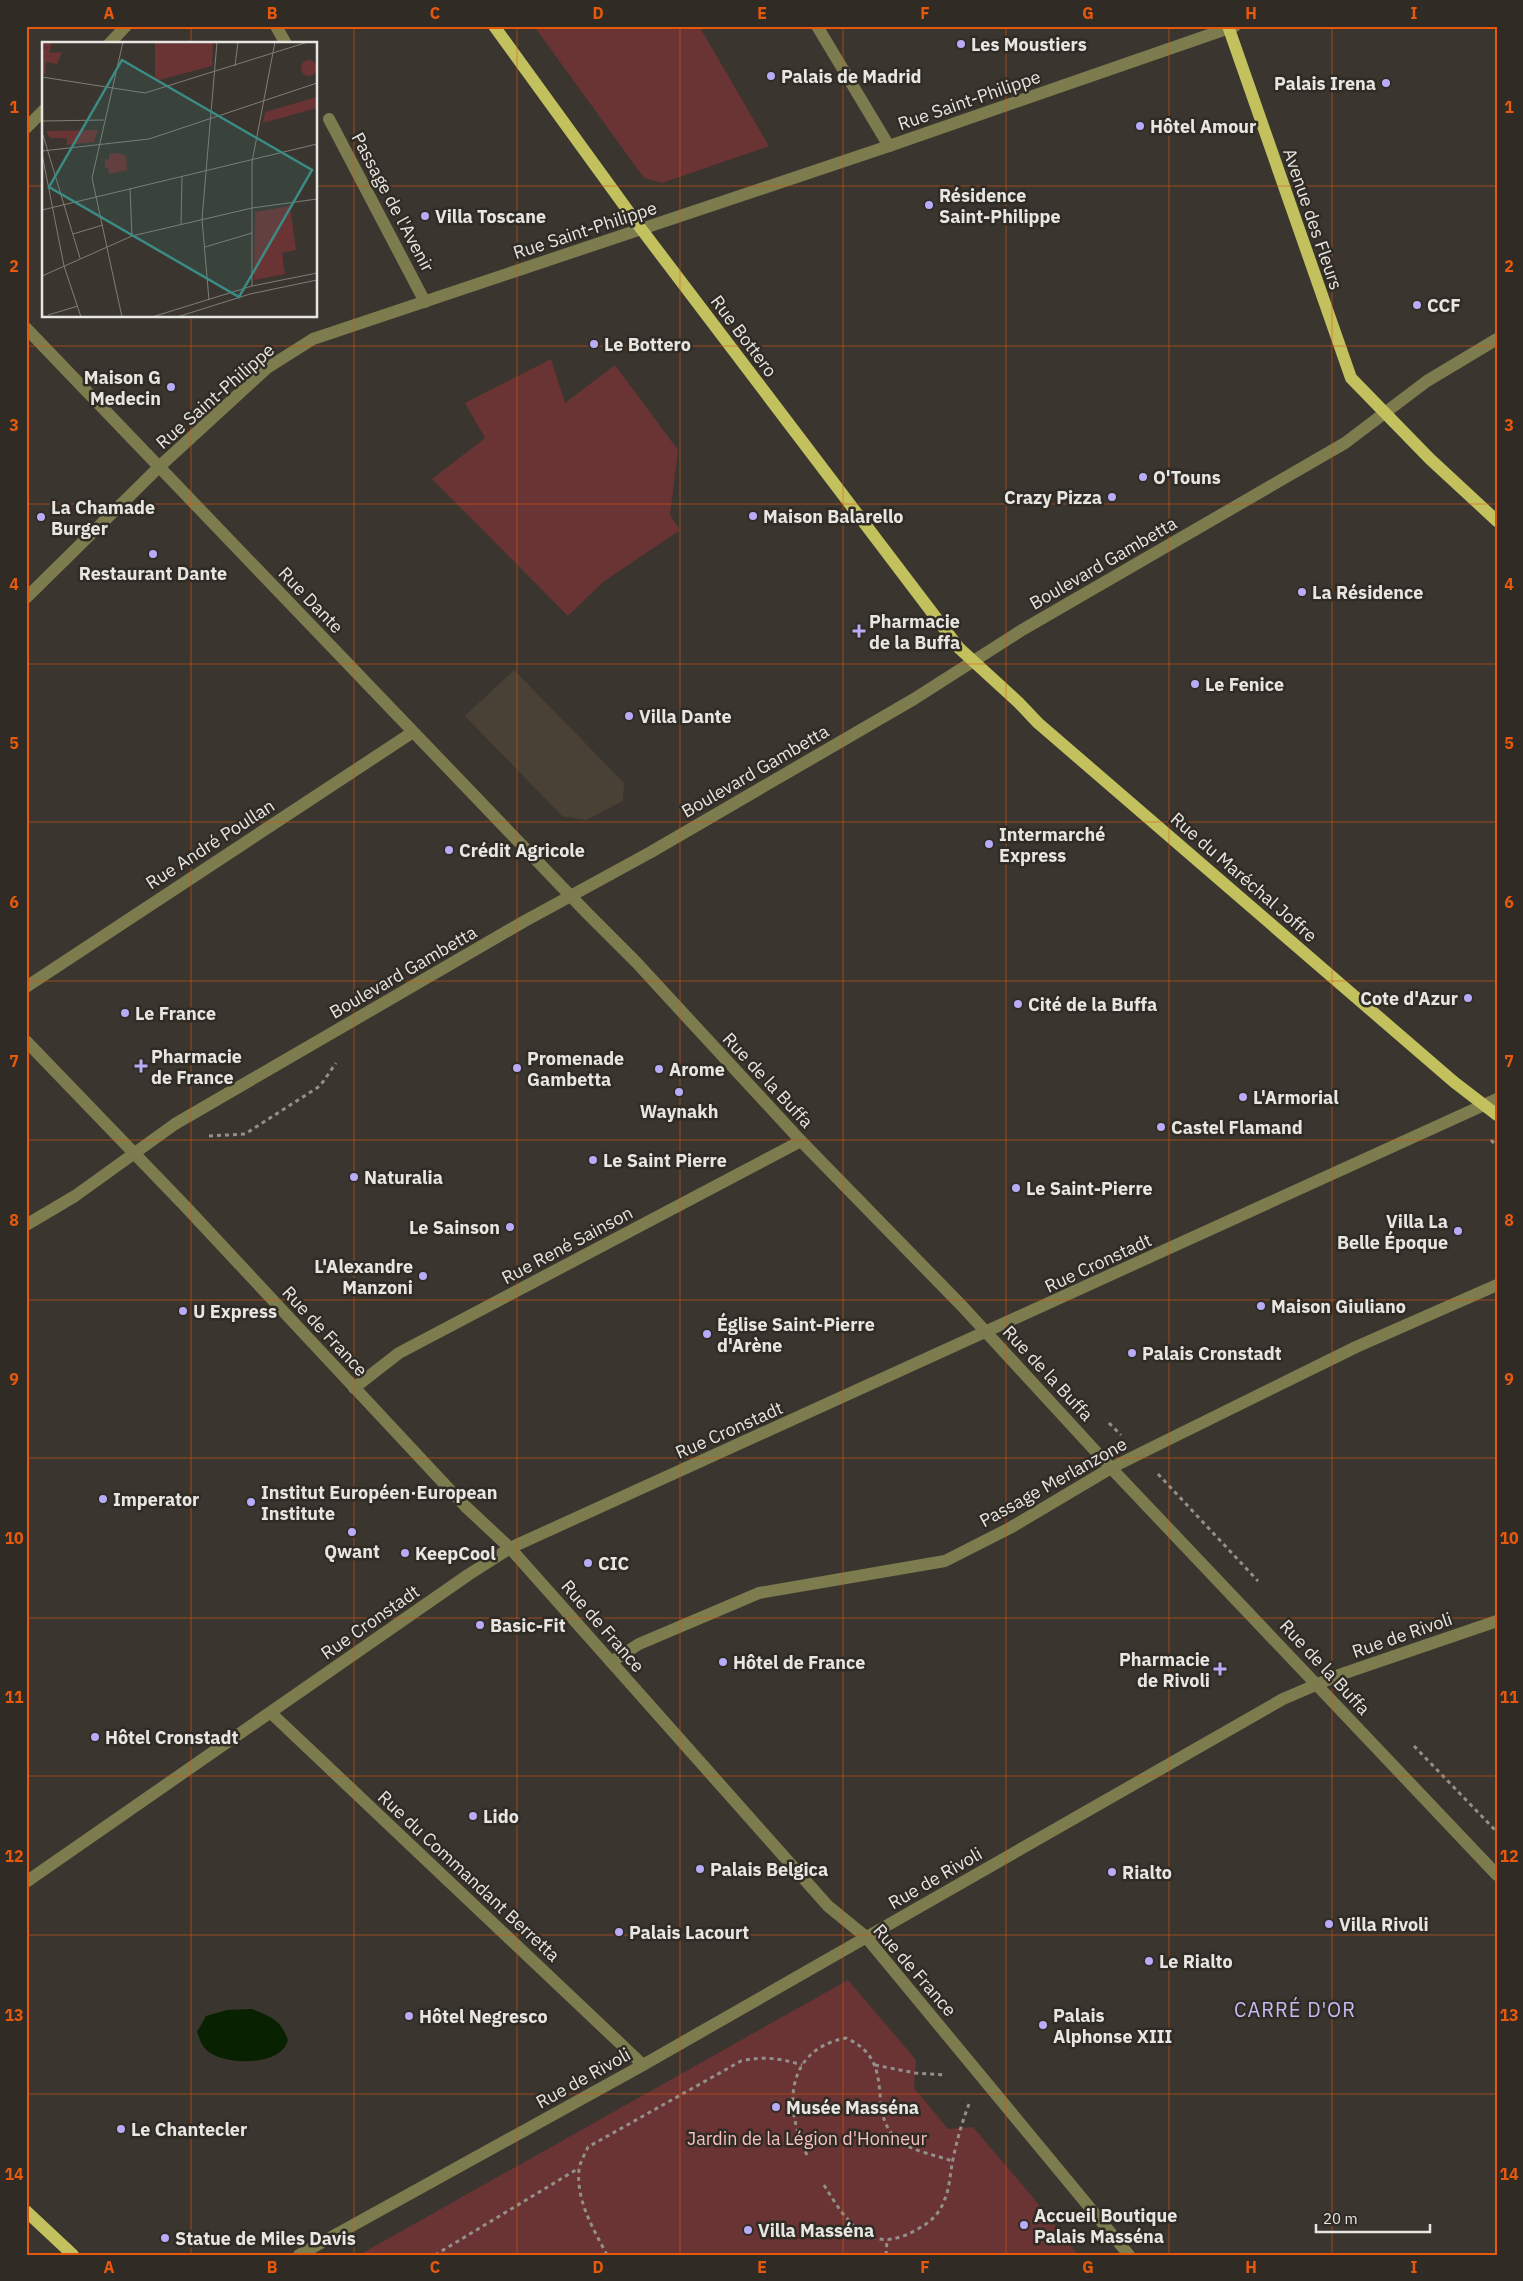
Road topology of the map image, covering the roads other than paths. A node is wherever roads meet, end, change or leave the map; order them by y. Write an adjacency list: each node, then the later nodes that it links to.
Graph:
1 (126, 26): 6 (street)
2 (276, 26): 7 (street)
3 (494, 26): 12 (main road, Rue Bottero)
4 (818, 26): 11 (street)
5 (1230, 27): 11 (street, Rue Saint-Philippe); 16 (main road, Avenue des Fleurs)
6 (110, 42)
7 (285, 42)
8 (42, 112): 10 (street)
9 (329, 119): 13 (street, Passage de l'Avenir)
10 (26, 128)
11 (889, 146): 12 (street, Rue Saint-Philippe)
12 (642, 230): 13 (street, Rue Saint-Philippe); 20 (main road, Rue Bottero)
13 (425, 302): 17 (street, Rue Saint-Philippe)
14 (26, 328): 17 (street, Rue Dante)
15 (1497, 339): 16 (street, Boulevard Gambetta)
16 (1385, 413): 18 (main road, Avenue des Fleurs); 20 (street, Boulevard Gambetta)
17 (160, 466): 19 (street, Rue Saint-Philippe); 21 (street, Rue Dante)
18 (1497, 521)
19 (26, 598)
20 (974, 660): 22 (street, Boulevard Gambetta); 26 (main road, Rue du Maréchal Joffre)
21 (413, 732): 22 (street, Rue Dante); 23 (street, Rue André Poullan)
22 (570, 896): 28 (street, Rue de la Buffa); 29 (street, Boulevard Gambetta)
23 (26, 986)
24 (26, 1041): 29 (street, Rue de France)
25 (1497, 1099): 26 (street, Rue Cronstadt)
26 (1484, 1105): 27 (main road, Rue du Maréchal Joffre); 32 (street, Rue Cronstadt)
27 (1497, 1115)
28 (801, 1141): 32 (street, Rue de la Buffa); 33 (street, Rue René Sainson)
29 (135, 1153): 30 (street, Boulevard Gambetta); 33 (street, Rue de France)
30 (26, 1225)
31 (1497, 1285): 34 (street, Passage Merlanzone)
32 (986, 1332): 34 (street, Rue de la Buffa); 35 (street, Rue Cronstadt)
33 (354, 1388): 35 (street, Rue de France)
34 (1111, 1468): 37 (street, Passage Merlanzone); 38 (street, Rue de la Buffa)
35 (510, 1548): 37 (street, Rue de France); 39 (street, Rue Cronstadt)
36 (1497, 1621): 38 (street, Rue de Rivoli)
37 (611, 1662): 42 (street, Rue de France)
38 (1317, 1684): 40 (street, Rue de la Buffa); 42 (street, Rue de Rivoli)
39 (271, 1713): 41 (street, Rue Cronstadt); 43 (street, Rue du Commandant Berretta)
40 (1497, 1876)
41 (26, 1882)
42 (866, 1937): 43 (street, Rue de Rivoli); 47 (street, Rue de France)
43 (643, 2065): 46 (street, Rue de Rivoli)
44 (26, 2211): 45 (main road)
45 (73, 2255)
46 (299, 2255)
47 (1129, 2255)

